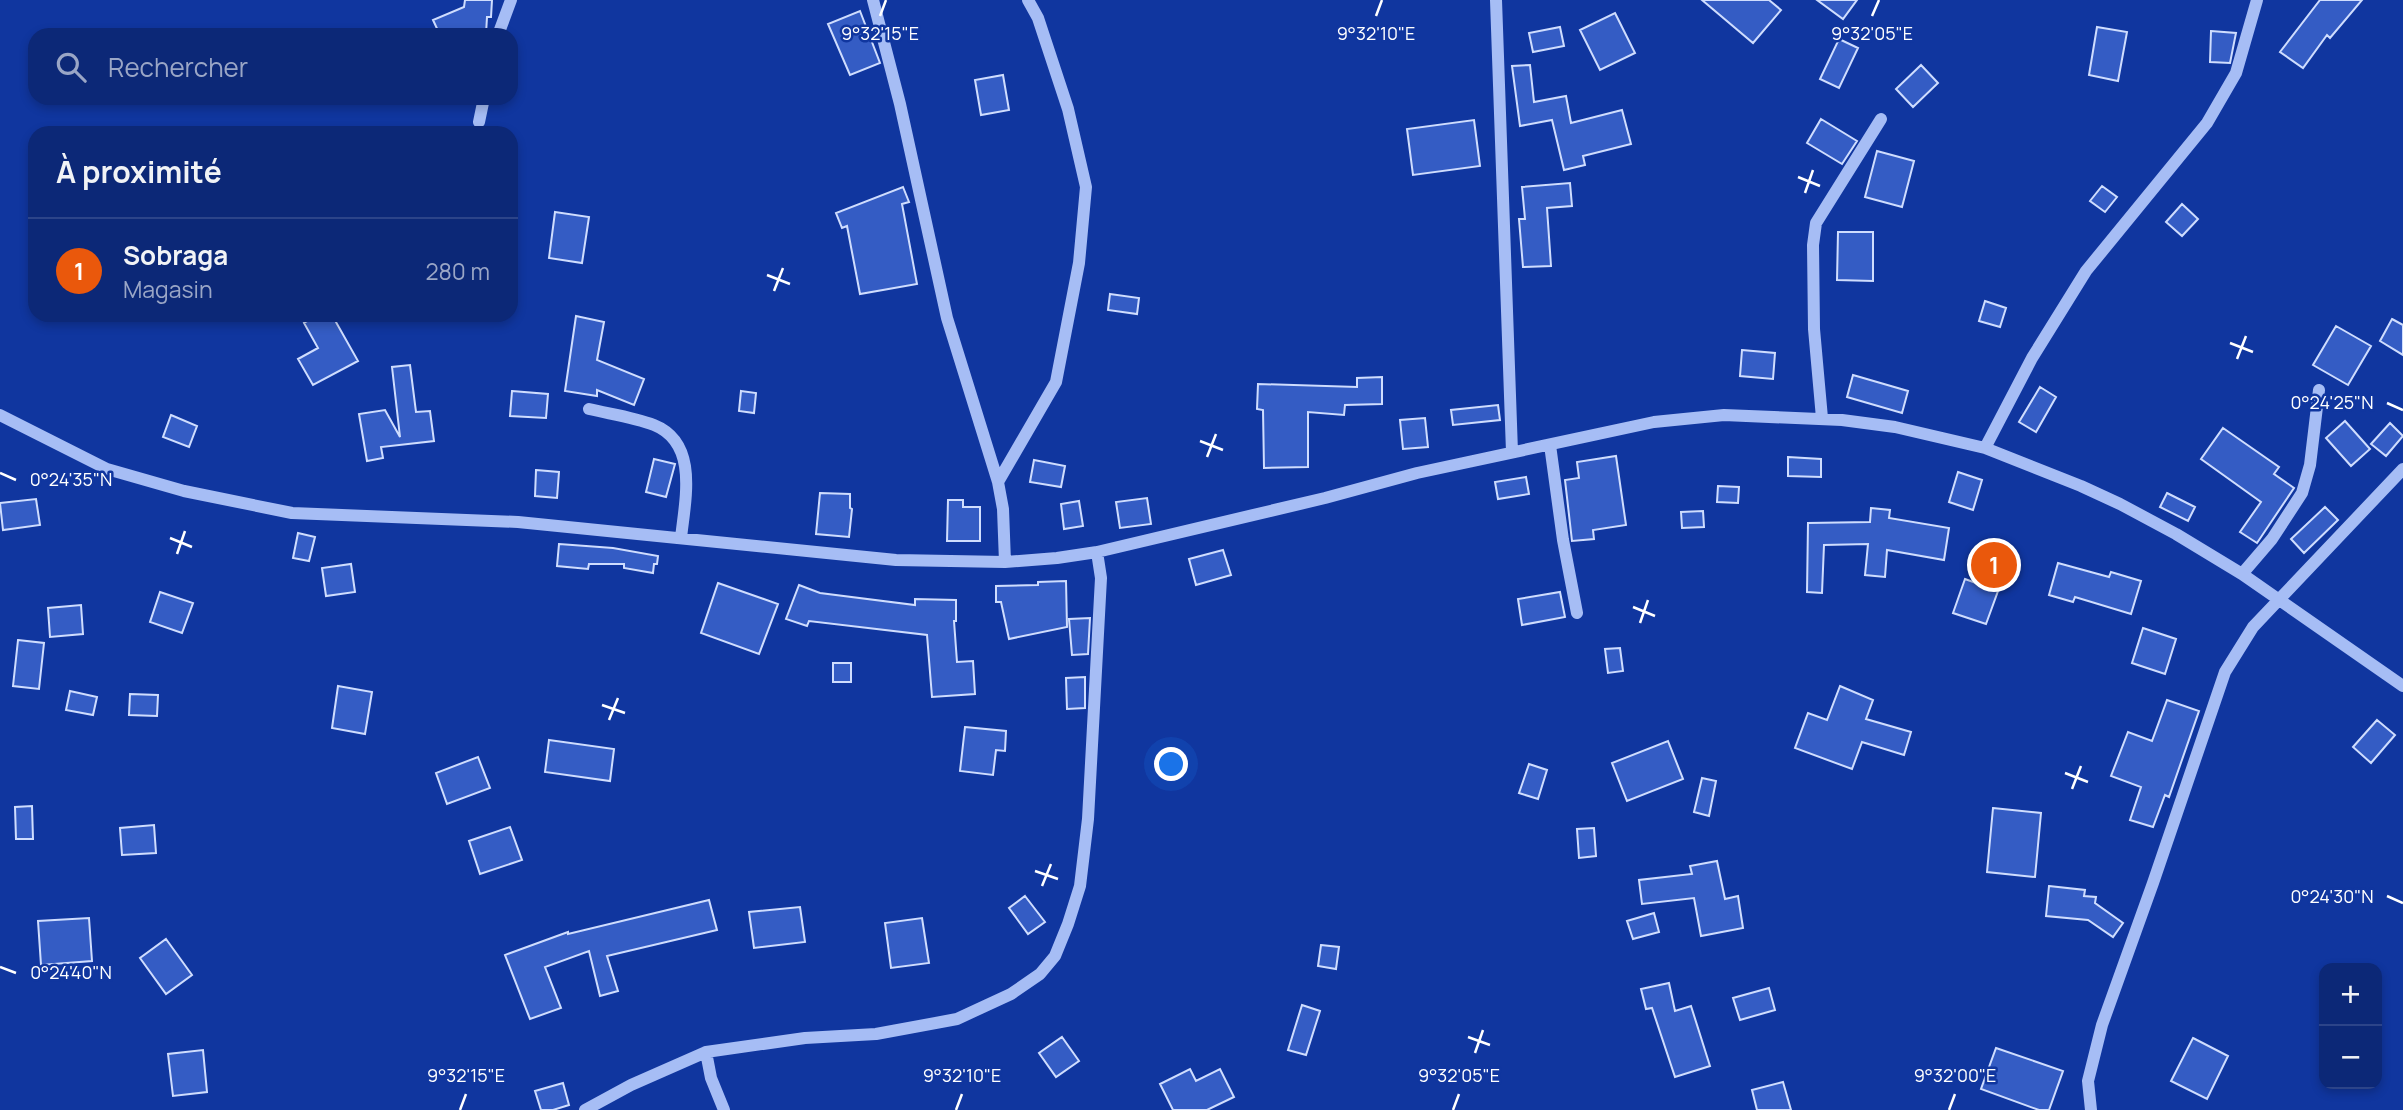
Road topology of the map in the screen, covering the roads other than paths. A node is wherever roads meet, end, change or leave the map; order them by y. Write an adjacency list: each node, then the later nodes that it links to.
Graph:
1 (510, 0): 6 (street)
2 (873, 0): 18 (street)
3 (1028, 0): 18 (street)
4 (1496, 0): 16 (street)
5 (2257, 0): 15 (street)
6 (500, 28)
7 (483, 105): 9 (street)
8 (1881, 119): 13 (street)
9 (479, 122)
10 (2319, 390): 22 (street)
11 (589, 409): 19 (street)
12 (0, 415): 19 (street)
13 (1822, 418): 14 (street); 15 (street)
14 (1550, 445): 16 (street); 24 (street)
15 (1985, 448): 22 (street)
16 (1512, 452): 20 (street)
17 (2403, 469): 23 (street)
18 (999, 482): 21 (street)
19 (681, 538): 21 (street)
20 (1097, 552): 21 (street); 26 (street)
21 (1005, 562)
22 (2242, 574): 23 (street)
23 (2280, 599): 25 (street); 29 (street)
24 (1577, 613)
25 (2403, 686)
26 (706, 1052): 27 (street); 28 (street)
27 (585, 1110)
28 (724, 1110)
29 (2091, 1110)

